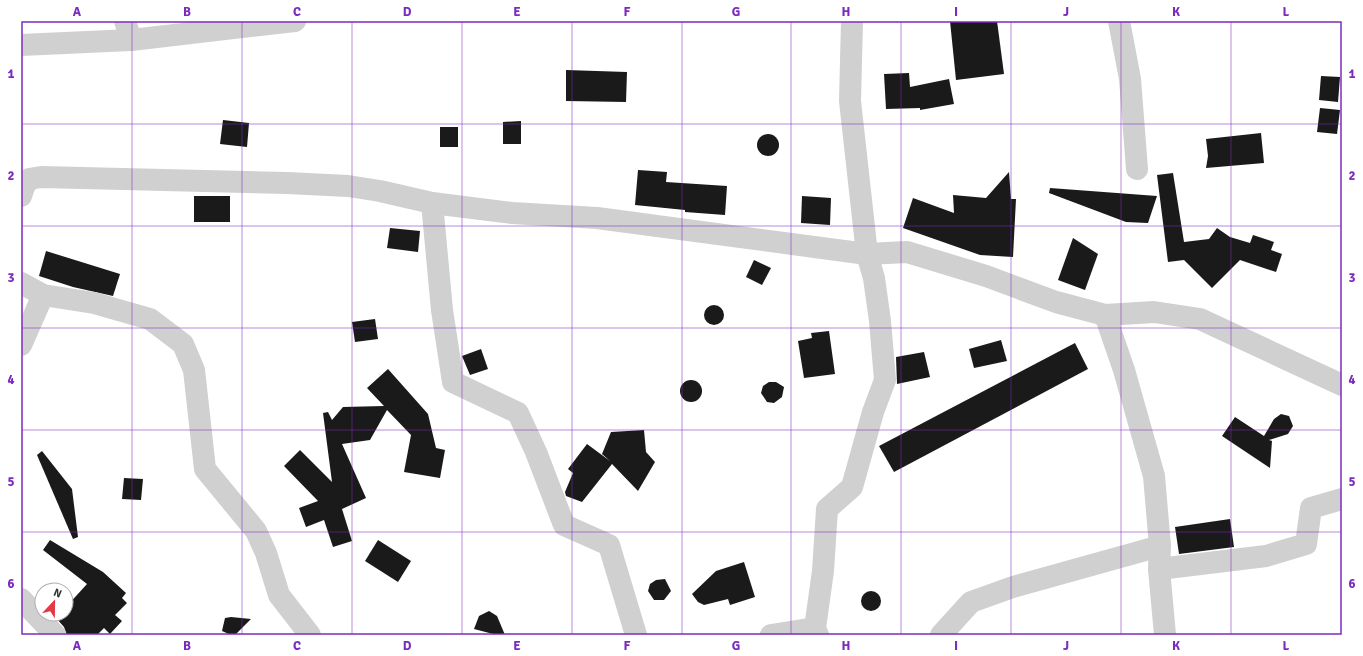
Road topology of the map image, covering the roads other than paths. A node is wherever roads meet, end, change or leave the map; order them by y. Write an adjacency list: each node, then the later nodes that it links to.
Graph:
1 (295, 21): 4 (street)
2 (852, 21): 9 (street)
3 (1119, 21): 6 (street)
4 (128, 30): 5 (street)
5 (21, 45)
6 (1137, 169)
7 (21, 196): 8 (street)
8 (432, 203): 9 (street); 22 (street)
9 (867, 254): 12 (street); 19 (street)
10 (21, 283): 11 (street)
11 (43, 295): 13 (street); 21 (street)
12 (1105, 314): 14 (street); 16 (street)
13 (21, 345)
14 (1342, 385)
15 (1342, 499): 17 (street)
16 (1160, 546): 17 (street); 24 (street)
17 (1159, 568): 25 (street)
18 (21, 599): 20 (street)
19 (816, 632): 23 (street)
20 (55, 635)
21 (310, 635)
22 (636, 635)
23 (771, 635)
24 (941, 635)
25 (1165, 635)

